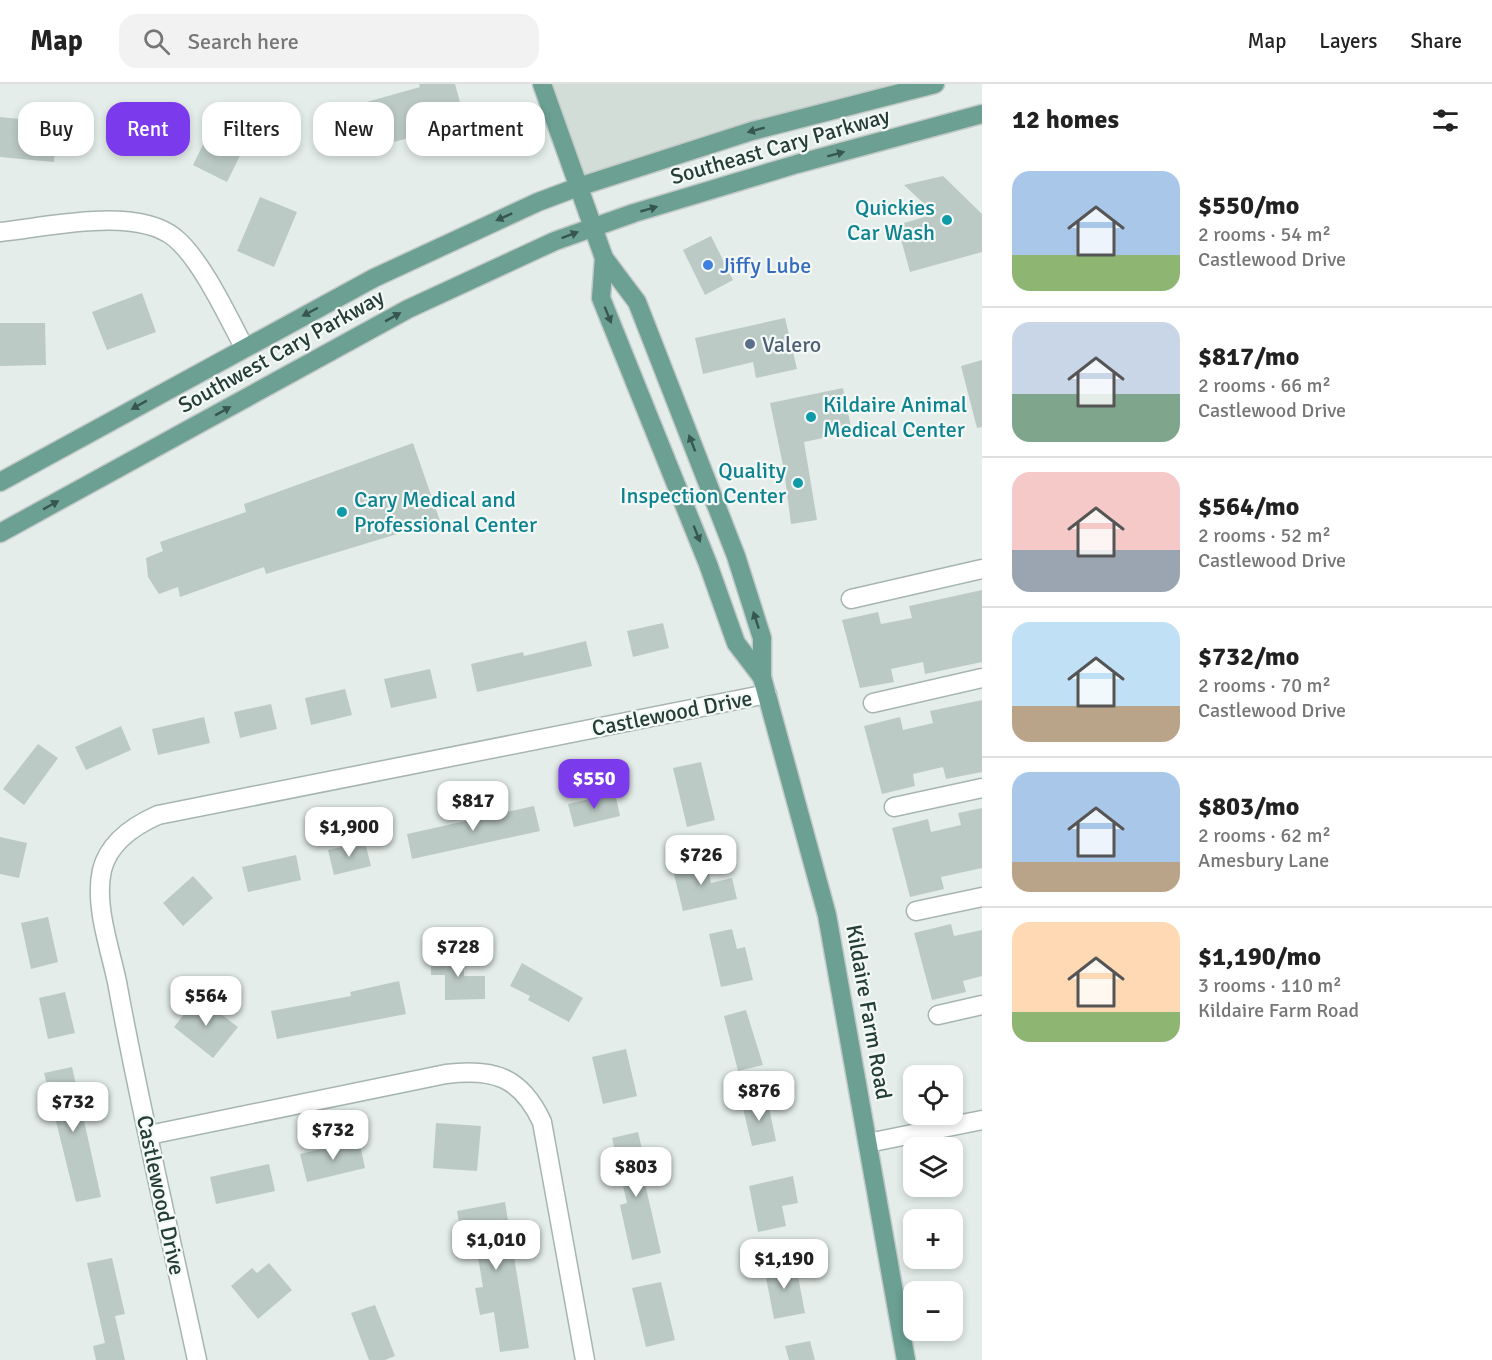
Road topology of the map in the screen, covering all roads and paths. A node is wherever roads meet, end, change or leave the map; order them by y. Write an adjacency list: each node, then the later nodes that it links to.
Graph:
1 (542, 84): 4 (main road, Kildaire Farm Road)
2 (935, 84): 4 (main road, Southeast Cary Parkway, one-way to 4)
3 (982, 114): 5 (main road, Southeast Cary Parkway, one-way to 3)
4 (578, 187): 5 (main road, Kildaire Farm Road); 8 (main road, Southwest Cary Parkway, one-way to 8)
5 (593, 227): 7 (main road, Kildaire Farm Road); 10 (main road, Southwest Cary Parkway, one-way to 5)
6 (0, 232): 8 (street)
7 (604, 258): 14 (main road, Kildaire Farm Road, one-way to 7); 14 (main road, Kildaire Farm Road, one-way to 14)
8 (244, 347): 9 (main road, Southwest Cary Parkway, one-way to 9)
9 (0, 482)
10 (0, 533)
11 (982, 569): 12 (street)
12 (851, 598)
13 (982, 678): 15 (street)
14 (764, 686): 23 (street, Castlewood Drive); 24 (main road, Kildaire Farm Road)
15 (873, 703)
16 (982, 788): 17 (street)
17 (894, 807)
18 (982, 897): 19 (street)
19 (916, 911)
20 (982, 1005): 21 (street)
21 (938, 1015)
22 (982, 1120): 24 (street)
23 (149, 1135): 25 (street, Castlewood Drive); 26 (street)
24 (868, 1143): 27 (main road, Kildaire Farm Road)
25 (197, 1360)
26 (585, 1360)
27 (906, 1360)

